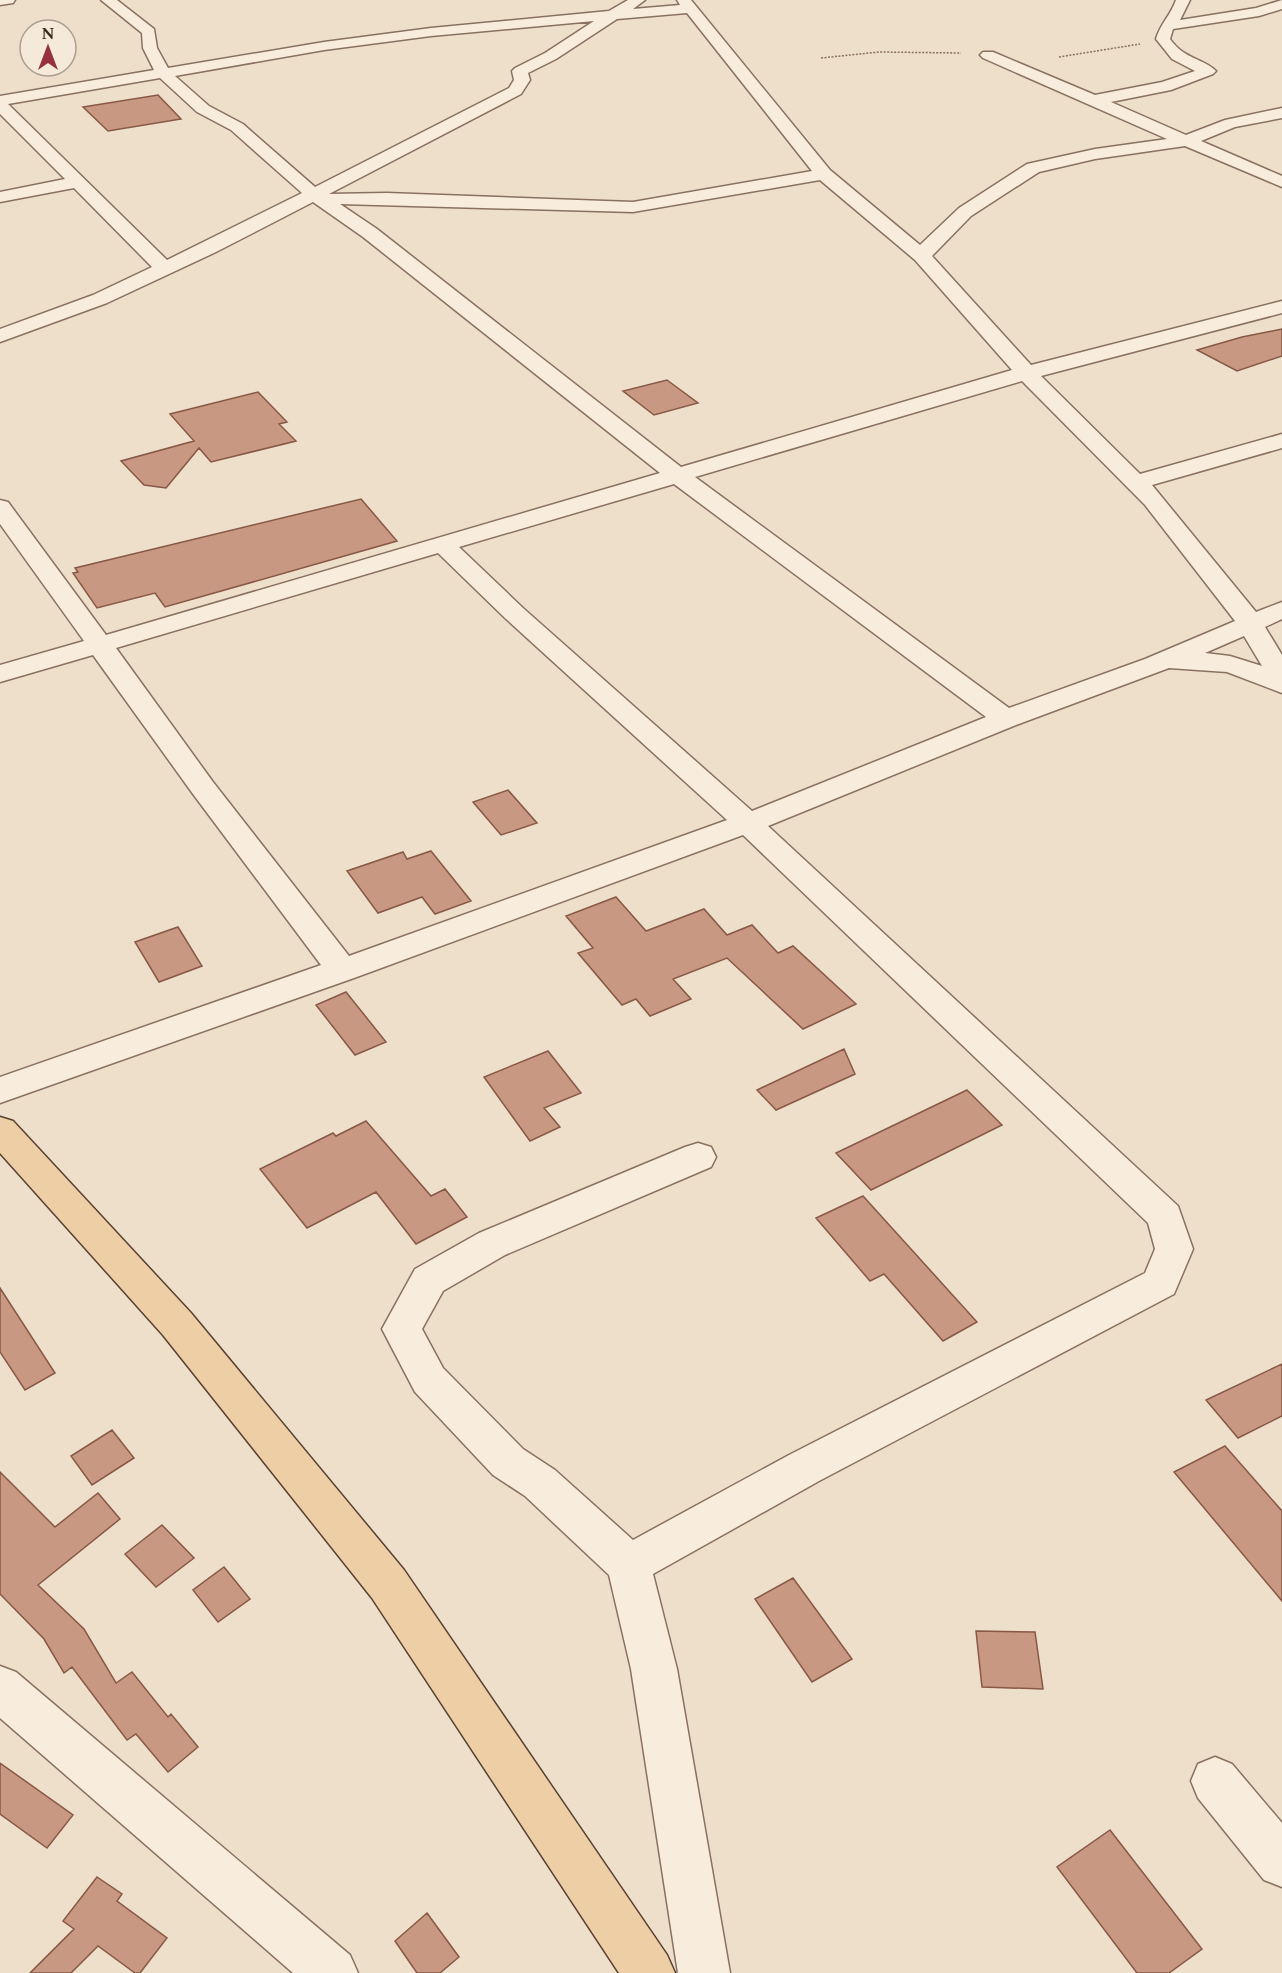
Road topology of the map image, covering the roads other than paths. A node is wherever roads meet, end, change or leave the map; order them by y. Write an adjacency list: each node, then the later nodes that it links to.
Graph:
1 (8, 0): 5 (street)
2 (108, 0): 13 (street)
3 (638, 0): 9 (street)
4 (1183, 0): 11 (street)
5 (0, 1)
6 (687, 4): 9 (street); 18 (street)
7 (1282, 4): 8 (street)
8 (1259, 12): 10 (street); 11 (street)
9 (611, 15): 13 (street); 21 (street)
10 (1282, 19)
11 (1167, 26): 14 (street)
12 (988, 55): 14 (street)
13 (164, 74): 15 (street); 21 (street)
14 (1091, 101): 17 (street)
15 (0, 103): 19 (street)
16 (1282, 113): 17 (street)
17 (1185, 141): 20 (street); 23 (street)
18 (824, 174): 21 (street); 23 (street)
19 (78, 182): 22 (street); 24 (street)
20 (1282, 182)
21 (316, 196): 24 (street); 29 (street)
22 (0, 197)
23 (922, 256): 27 (street)
24 (164, 267): 26 (street)
25 (1282, 307): 27 (street)
26 (0, 336)
27 (1026, 373): 29 (street); 30 (street)
28 (1282, 441): 30 (street)
29 (677, 475): 32 (street); 40 (street)
30 (1135, 483): 34 (street)
31 (0, 507): 35 (street)
32 (443, 545): 35 (street); 41 (street)
33 (1282, 610): 34 (street)
34 (1250, 623): 36 (street); 38 (street)
35 (100, 646): 37 (street); 42 (street)
36 (1154, 665): 39 (street); 40 (street)
37 (0, 674)
38 (1282, 677)
39 (1282, 685)
40 (1006, 719): 41 (street)
41 (748, 823): 42 (street); 46 (street)
42 (342, 970): 43 (street)
43 (0, 1090)
44 (0, 1130): 51 (main road)
45 (698, 1157): 46 (street)
46 (630, 1565): 52 (street)
47 (0, 1688): 50 (street)
48 (1215, 1781): 49 (street)
49 (1282, 1862)
50 (332, 1973)
51 (649, 1973)
52 (704, 1973)

